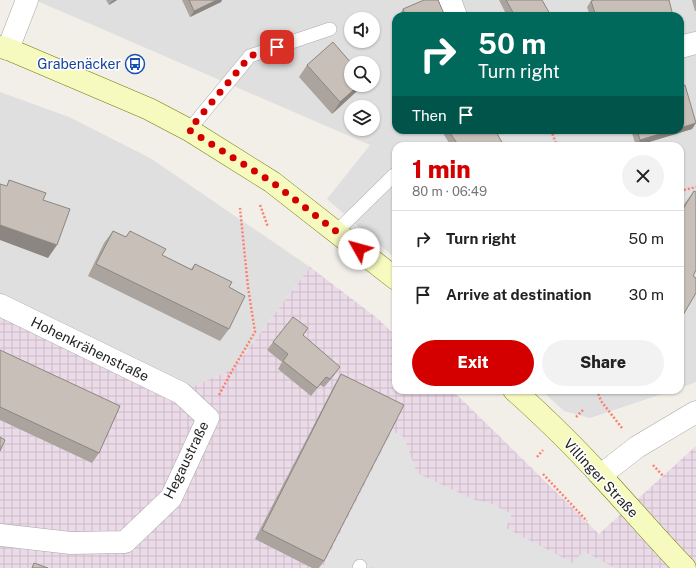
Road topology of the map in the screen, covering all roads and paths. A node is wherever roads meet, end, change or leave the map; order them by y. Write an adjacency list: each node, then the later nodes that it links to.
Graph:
1 (27, 0): 7 (street)
2 (450, 0): 3 (street)
3 (454, 12)
4 (330, 29): 8 (lane)
5 (696, 42): 6 (street)
6 (684, 45)
7 (4, 48): 8 (main road)
8 (189, 130): 13 (main road)
9 (392, 177): 13 (lane)
10 (696, 187): 11 (path)
11 (684, 190)
12 (240, 208): 20 (path)
13 (336, 232): 14 (main road)
14 (392, 276)
15 (0, 305): 16 (street, Hohenkrähenstraße)
16 (181, 392): 20 (street, Hegaustraße)
17 (521, 394): 23 (main road, Villinger Straße)
18 (598, 394): 21 (path)
19 (696, 412): 21 (street)
20 (208, 418): 25 (street, Hegaustraße)
21 (637, 447): 23 (street)
22 (543, 474): 24 (path)
23 (600, 475): 26 (main road, Villinger Straße)
24 (587, 521)
25 (0, 535)
26 (685, 568)

